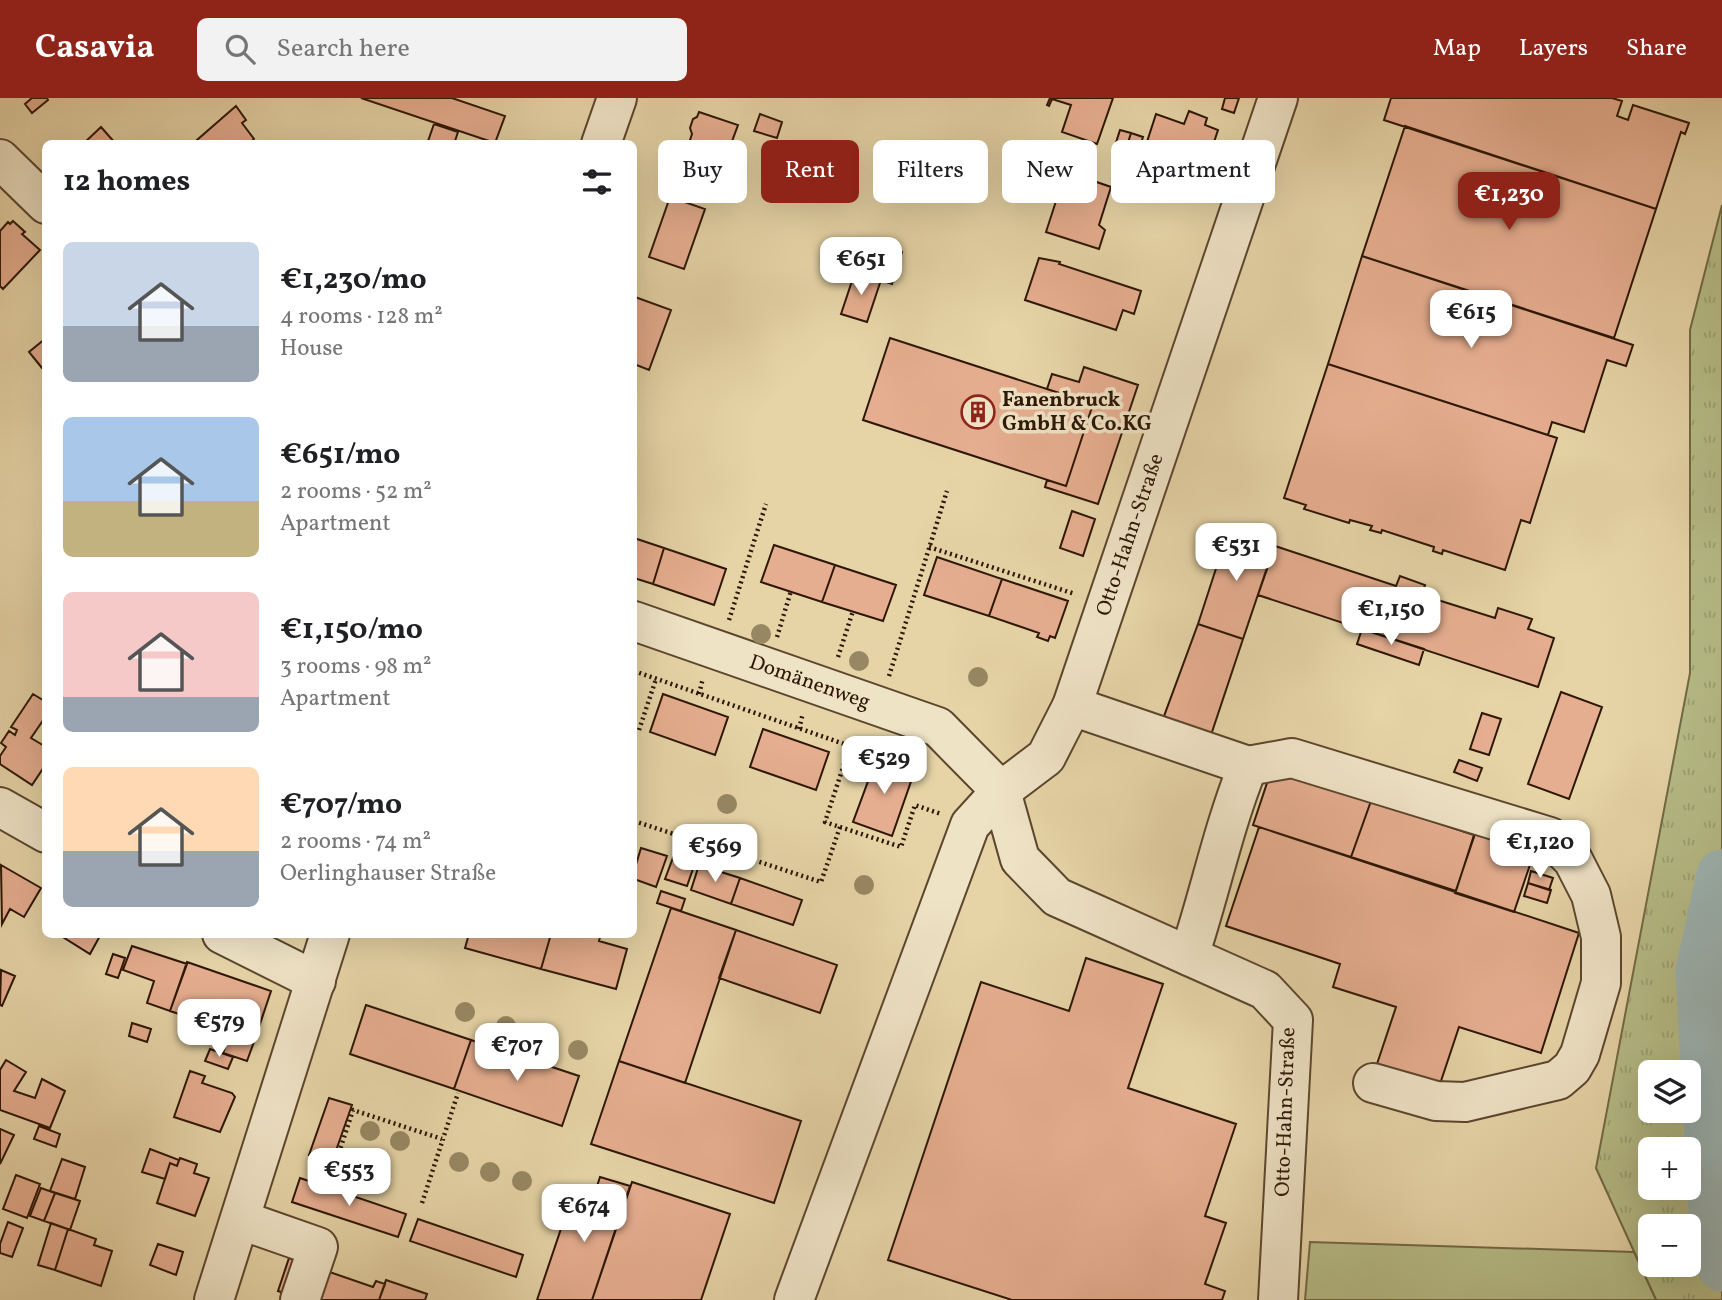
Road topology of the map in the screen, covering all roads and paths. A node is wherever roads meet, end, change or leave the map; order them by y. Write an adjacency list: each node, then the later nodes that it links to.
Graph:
1 (617, 98): 3 (street)
2 (1278, 98): 10 (street, Otto-Hahn-Straße)
3 (602, 140)
4 (0, 159): 5 (street)
5 (42, 200)
6 (947, 491): 8 (path)
7 (766, 504): 13 (path)
8 (929, 547): 10 (path); 19 (path)
9 (790, 591): 14 (path)
10 (1106, 605): 18 (street, Otto-Hahn-Straße)
11 (853, 611): 17 (path)
12 (637, 622): 13 (street, Domänenweg)
13 (720, 651): 14 (street, Domänenweg)
14 (767, 667): 17 (street, Domänenweg)
15 (637, 672): 16 (path)
16 (656, 679): 20 (path); 26 (path)
17 (828, 689): 19 (street, Domänenweg)
18 (1072, 706): 21 (street); 22 (street, Otto-Hahn-Straße)
19 (879, 707): 22 (street, Domänenweg)
20 (639, 730)
21 (1248, 766): 30 (street); 32 (street)
22 (1001, 792): 30 (street, Otto-Hahn-Straße); 40 (street, Otto-Hahn-Straße)
23 (0, 807): 27 (street)
24 (951, 817): 26 (path)
25 (637, 822): 26 (path)
26 (840, 827)
27 (42, 831)
28 (230, 938): 31 (street)
29 (329, 938): 31 (street)
30 (1189, 957): 41 (street, Otto-Hahn-Straße)
31 (316, 981): 37 (street)
32 (1373, 1083)
33 (458, 1093): 34 (path)
34 (442, 1139): 35 (path); 36 (path)
35 (332, 1174)
36 (422, 1203)
37 (241, 1220): 38 (street); 39 (street)
38 (215, 1300)
39 (300, 1300)
40 (794, 1300)
41 (1278, 1300)

